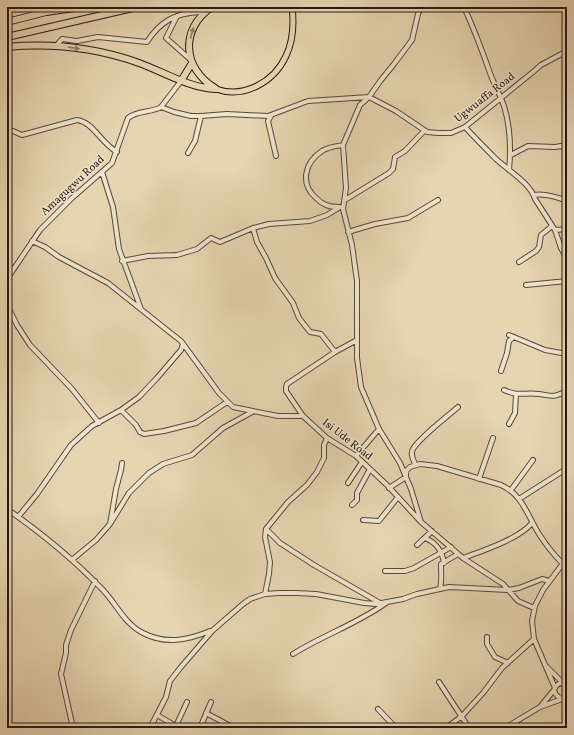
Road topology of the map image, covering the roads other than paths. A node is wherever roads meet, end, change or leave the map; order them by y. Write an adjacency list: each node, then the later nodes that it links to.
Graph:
1 (58, 7): 8 (highway)
2 (81, 7): 8 (highway)
3 (137, 7): 12 (highway)
4 (212, 7): 16 (highway, one-way to 4)
5 (292, 7): 18 (main road)
6 (421, 7): 19 (street)
7 (464, 7): 20 (street)
8 (46, 12): 11 (highway)
9 (200, 12): 10 (street)
10 (177, 16): 14 (street); 16 (street)
11 (7, 22)
12 (7, 37)
13 (7, 46): 14 (highway)
14 (56, 46): 17 (highway, one-way to 17)
15 (567, 51): 20 (street, Ugwuaffa Road)
16 (192, 61): 17 (highway); 18 (highway)
17 (181, 80): 18 (highway); 21 (street)
18 (216, 89)
19 (369, 97): 23 (street); 26 (street, Ugwuaffa Road); 27 (street)
20 (500, 98): 24 (street, Ugwuaffa Road); 33 (street)
21 (161, 107): 22 (street); 29 (street, Amagugwu Road)
22 (201, 116): 23 (street); 31 (street)
23 (271, 116): 32 (street)
24 (465, 127): 26 (street, Ugwuaffa Road); 34 (street)
25 (7, 131): 29 (street)
26 (424, 131): 37 (street)
27 (343, 145): 37 (street); 40 (street)
28 (565, 146): 30 (street); 33 (street)
29 (117, 152): 35 (street, Amagugwu Road)
30 (567, 152)
31 (188, 153)
32 (276, 156)
33 (511, 156): 34 (street)
34 (508, 170): 36 (street)
35 (102, 172): 45 (street, Amagugwu Road); 47 (street)
36 (534, 195): 39 (street); 42 (street)
37 (345, 200): 40 (street)
38 (438, 200): 44 (street)
39 (567, 201)
40 (342, 206): 41 (street); 44 (street)
41 (253, 228): 47 (street); 60 (street)
42 (553, 228): 43 (street); 46 (street); 48 (street)
43 (567, 229)
44 (348, 232): 58 (street)
45 (32, 241): 50 (street, Amagugwu Road); 55 (street)
46 (567, 259)
47 (122, 261): 55 (street)
48 (519, 262)
49 (7, 264): 50 (street)
50 (13, 270): 51 (street, Amagugwu Road)
51 (7, 279)
52 (567, 281): 53 (street)
53 (526, 285)
54 (7, 305): 71 (street)
55 (141, 310): 59 (street)
56 (509, 336): 57 (street)
57 (514, 337): 61 (street); 62 (street)
58 (357, 340): 60 (street); 73 (street)
59 (183, 344): 66 (street); 68 (street)
60 (335, 352): 70 (street, Isi Ude Road)
61 (567, 354)
62 (501, 371)
63 (504, 390): 65 (street)
64 (567, 391): 65 (street)
65 (516, 394): 72 (street)
66 (227, 402): 68 (street); 69 (street)
67 (458, 407): 81 (street)
68 (121, 410): 71 (street)
69 (252, 411): 70 (street); 98 (street)
70 (303, 416): 74 (street, Isi Ude Road)
71 (99, 423): 94 (street)
72 (509, 424)
73 (378, 428): 76 (street); 80 (street)
74 (327, 438): 76 (street, Isi Ude Road); 99 (street)
75 (492, 438): 86 (street)
76 (356, 456): 78 (street, Isi Ude Road)
77 (533, 460): 89 (street)
78 (362, 462): 84 (street, Isi Ude Road); 87 (street)
79 (122, 463): 98 (street)
80 (400, 463): 83 (street); 85 (street)
81 (415, 464): 83 (street); 86 (street)
82 (567, 466): 91 (street)
83 (410, 467): 85 (street)
84 (370, 469): 88 (street, Isi Ude Road); 92 (street)
85 (406, 477): 88 (street); 96 (street)
86 (479, 479): 89 (street)
87 (348, 483)
88 (389, 488): 90 (street, Isi Ude Road)
89 (511, 490): 91 (street)
90 (398, 498): 95 (street); 96 (street, Isi Ude Road)
91 (519, 499): 97 (street)
92 (352, 505)
93 (7, 509): 94 (street)
94 (18, 517): 108 (street)
95 (363, 520)
96 (421, 522): 100 (street, Isi Ude Road)
97 (532, 523): 106 (street); 110 (street)
98 (110, 524): 108 (street)
99 (266, 529): 116 (street); 118 (street)
100 (432, 531): 101 (street); 103 (street, Isi Ude Road)
101 (425, 538): 102 (street); 104 (street)
102 (416, 545)
103 (451, 547): 104 (street); 105 (street, Isi Ude Road)
104 (442, 552): 109 (street); 111 (street)
105 (458, 554): 106 (street, Isi Ude Road); 109 (street)
106 (463, 558): 115 (street, Isi Ude Road)
107 (567, 558): 110 (street)
108 (73, 559): 112 (street)
109 (444, 563): 114 (street)
110 (563, 564): 113 (street)
111 (386, 571)
112 (95, 581): 120 (street); 138 (street)
113 (549, 581): 115 (street); 119 (street)
114 (440, 589): 115 (street); 117 (street)
115 (508, 590): 119 (street, Isi Ude Road)
116 (265, 594): 118 (street); 120 (street)
117 (388, 602): 118 (street); 123 (street)
118 (381, 603)
119 (534, 608): 122 (street)
120 (212, 631): 135 (street)
121 (486, 637): 124 (street)
122 (534, 639): 124 (street); 125 (street)
123 (293, 654)
124 (508, 662): 136 (street)
125 (547, 667): 127 (street); 128 (street)
126 (439, 682): 136 (street)
127 (565, 684): 128 (street)
128 (555, 689): 129 (street); 132 (street)
129 (565, 697): 132 (street)
130 (187, 702): 137 (street)
131 (211, 702): 134 (street)
132 (540, 707): 146 (street)
133 (378, 709): 143 (street)
134 (206, 713): 140 (street); 141 (street)
135 (157, 715): 137 (street); 139 (street)
136 (462, 716): 144 (street); 145 (street)
137 (175, 727)
138 (73, 728)
139 (150, 728)
140 (200, 728)
141 (234, 728): 142 (street)
142 (265, 728)
143 (396, 728)
144 (446, 728)
145 (468, 728)
146 (505, 728)

